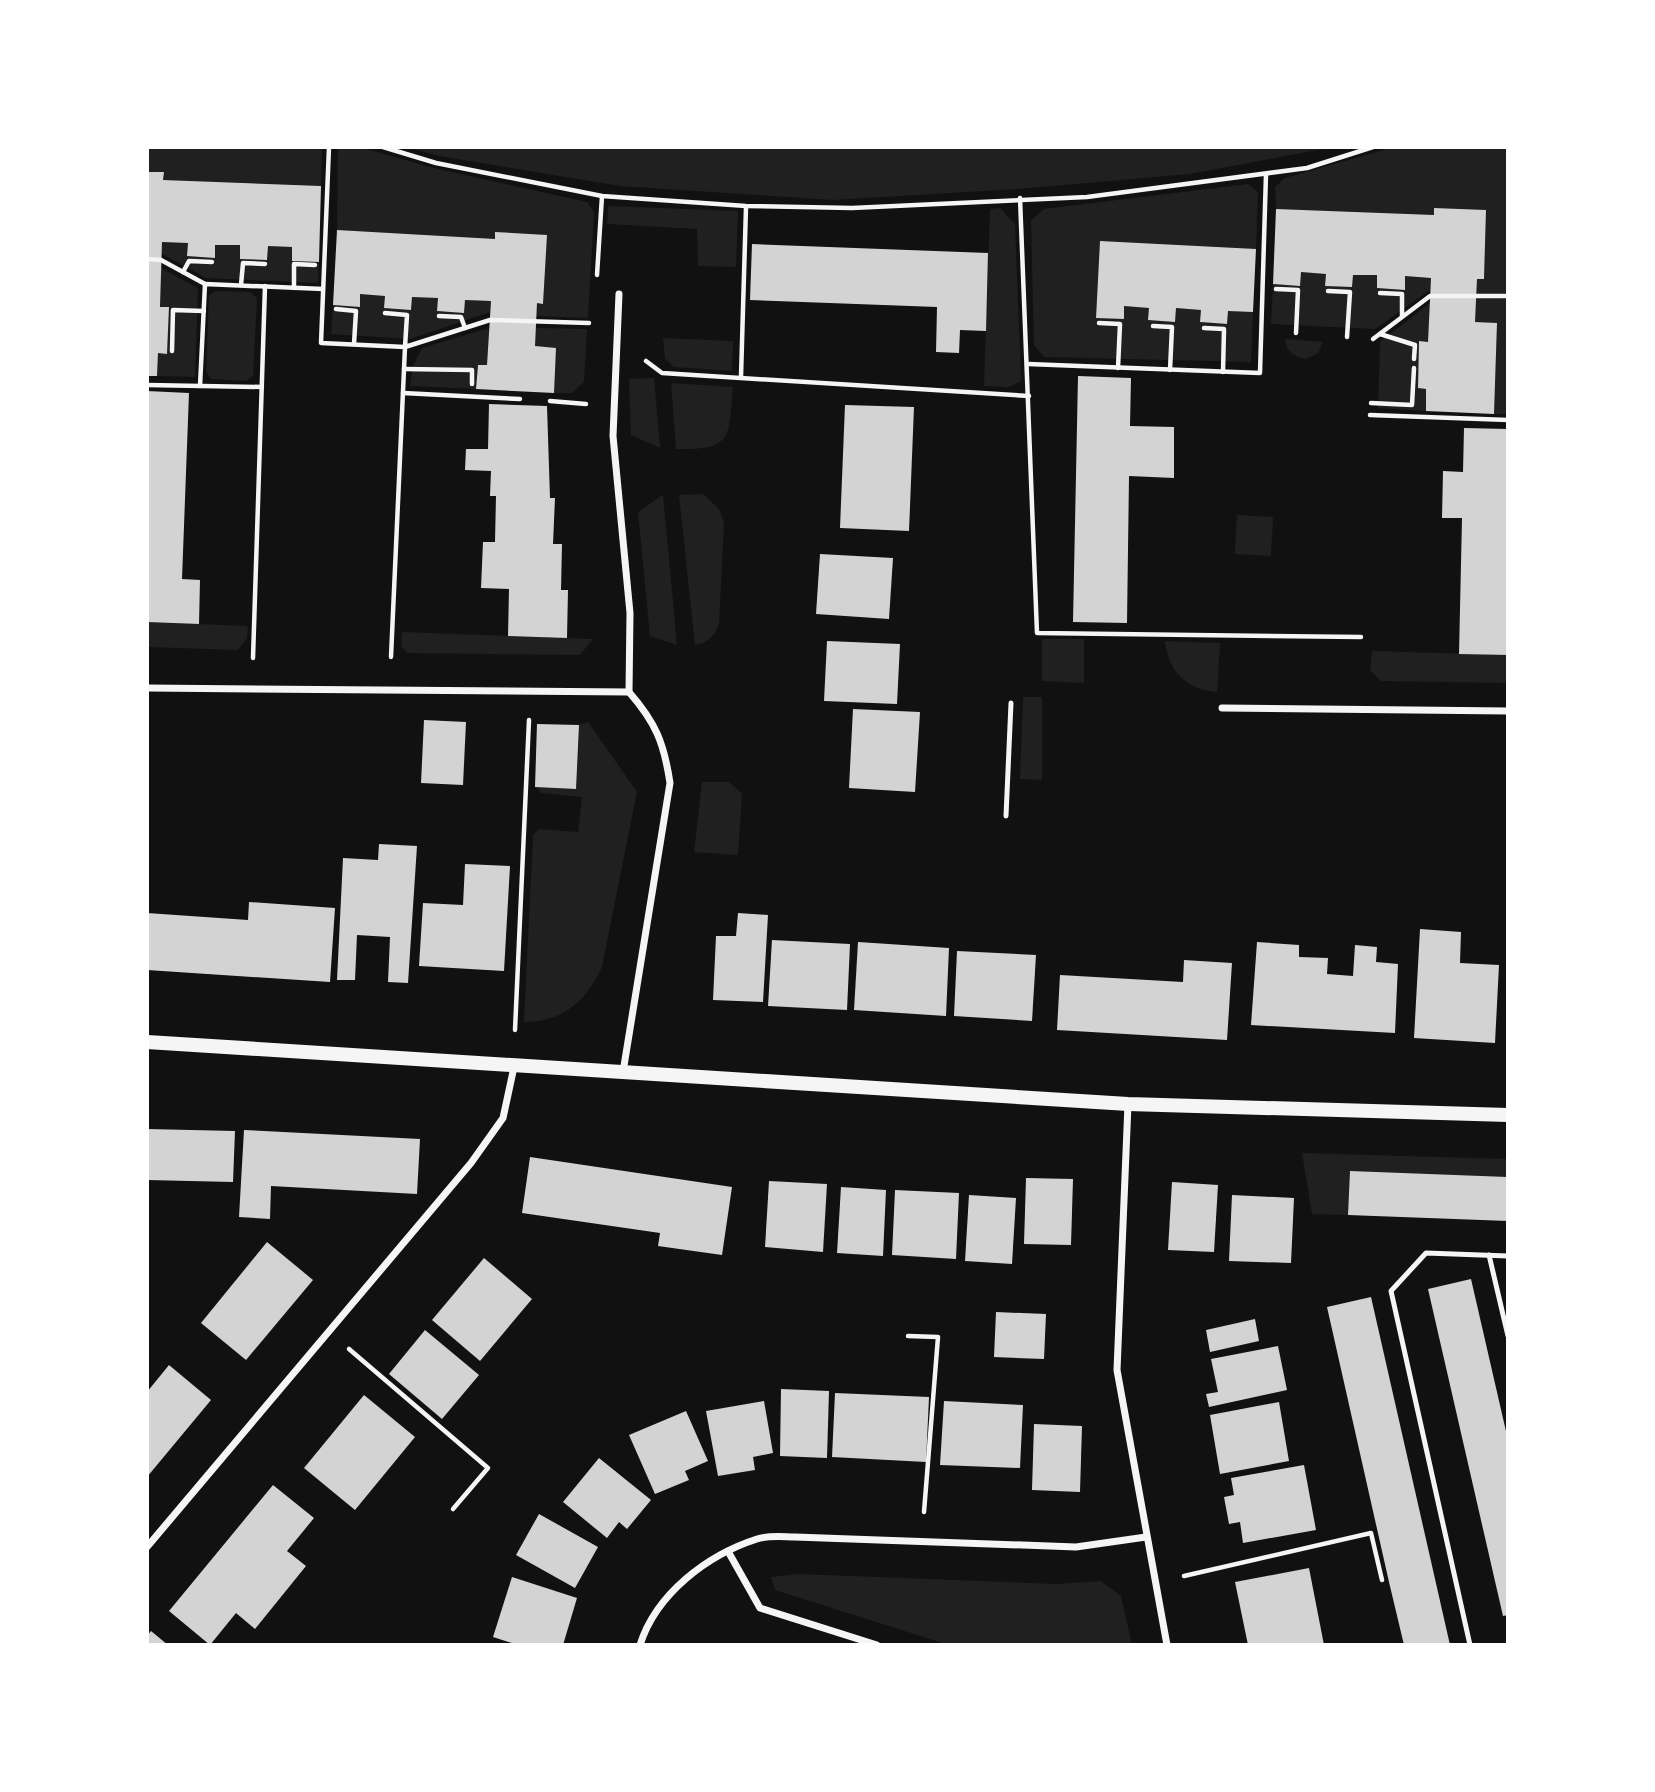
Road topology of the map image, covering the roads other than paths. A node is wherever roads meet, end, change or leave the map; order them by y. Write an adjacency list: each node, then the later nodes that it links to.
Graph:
1 (619, 294): 3 (street)
2 (147, 688): 3 (street)
3 (629, 692): 10 (street)
4 (1011, 703): 7 (lane)
5 (1222, 708): 6 (street)
6 (1508, 711)
7 (1006, 816)
8 (147, 1042): 9 (main road)
9 (513, 1068): 10 (main road); 17 (street)
10 (622, 1073): 11 (main road)
11 (1128, 1104): 12 (main road); 16 (street)
12 (1508, 1115)
13 (1489, 1255): 14 (lane); 15 (lane); 22 (lane)
14 (1508, 1256)
15 (1508, 1336)
16 (1146, 1537): 18 (street); 21 (street)
17 (147, 1547)
18 (729, 1553): 19 (street); 20 (street)
19 (640, 1645)
20 (877, 1645)
21 (1167, 1645)
22 (1470, 1645)

